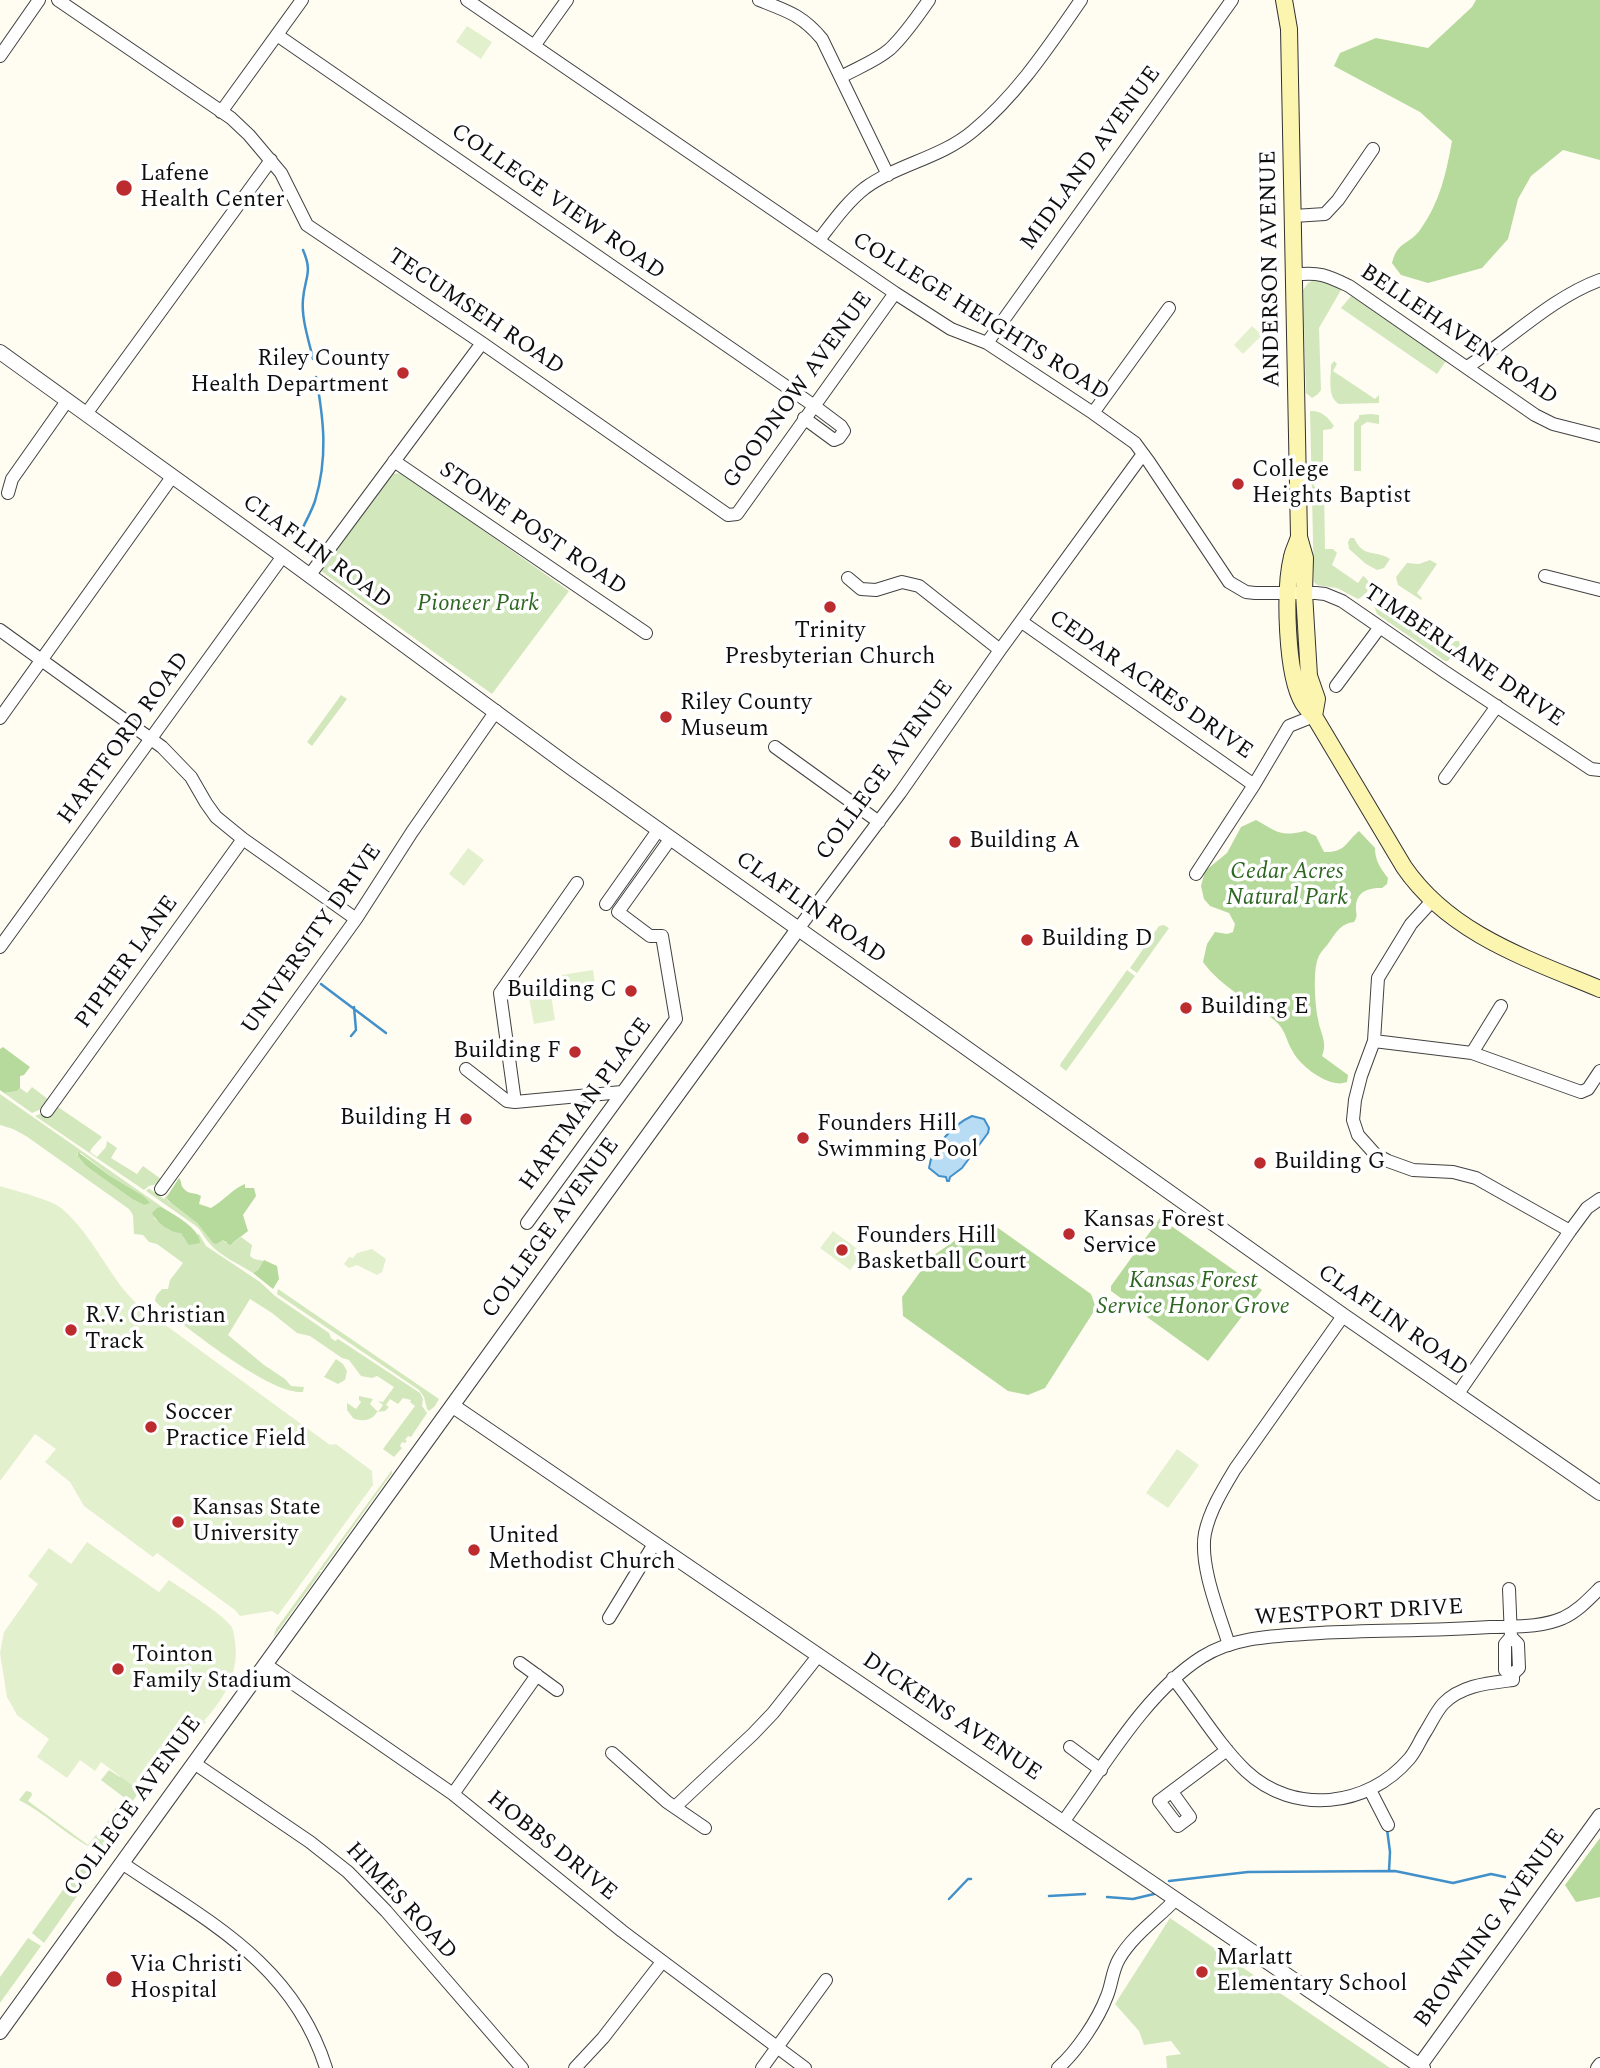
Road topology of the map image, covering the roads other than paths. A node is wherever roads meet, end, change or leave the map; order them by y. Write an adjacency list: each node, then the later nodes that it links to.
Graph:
1 (39, 0): 13 (street)
2 (58, 0): 15 (street, TECUMSEH ROAD)
3 (302, 0): 11 (street)
4 (467, 0): 12 (street, COLLEGE HEIGHTS ROAD)
5 (567, 0): 12 (street)
6 (759, 0): 14 (street)
7 (929, 0): 14 (street)
8 (1081, 0): 18 (street)
9 (1232, 0): 26 (street, MIDLAND AVENUE)
10 (1284, 0): 19 (main road, ANDERSON AVENUE)
11 (277, 35): 15 (street); 30 (street, COLLEGE VIEW ROAD)
12 (534, 46): 20 (street, COLLEGE HEIGHTS ROAD)
13 (0, 56)
14 (841, 77): 18 (street)
15 (221, 112): 17 (street, TECUMSEH ROAD)
16 (1373, 149): 19 (street)
17 (271, 160): 25 (street, TECUMSEH ROAD); 32 (street)
18 (888, 175): 20 (street)
19 (1294, 216): 21 (main road, ANDERSON AVENUE)
20 (819, 240): 23 (street, COLLEGE HEIGHTS ROAD)
21 (1294, 275): 28 (street, BELLEHAVEN ROAD); 45 (main road, ANDERSON AVENUE)
22 (1600, 280): 28 (street)
23 (895, 293): 26 (street, COLLEGE HEIGHTS ROAD); 30 (street, GOODNOW AVENUE)
24 (1169, 308): 31 (street)
25 (482, 343): 36 (street); 39 (street, TECUMSEH ROAD)
26 (986, 343): 31 (street, COLLEGE HEIGHTS ROAD)
27 (0, 352): 29 (street, CLAFLIN ROAD)
28 (1467, 367): 34 (street, BELLEHAVEN ROAD)
29 (67, 401): 32 (street, CLAFLIN ROAD); 38 (street)
30 (813, 405): 33 (street, GOODNOW AVENUE); 33 (street, COLLEGE VIEW ROAD)
31 (1093, 413): 35 (street, COLLEGE HEIGHTS ROAD)
32 (86, 414): 37 (street, CLAFLIN ROAD)
33 (804, 418): 39 (street, GOODNOW AVENUE)
34 (1600, 436)
35 (1143, 454): 45 (street, COLLEGE HEIGHTS ROAD); 46 (street, COLLEGE AVENUE)
36 (394, 461): 41 (street); 49 (street, STONE POST ROAD)
37 (172, 477): 40 (street, CLAFLIN ROAD); 51 (street)
38 (8, 493)
39 (737, 514)
40 (283, 556): 41 (street, CLAFLIN ROAD); 57 (street, HARTFORD ROAD)
41 (309, 576): 54 (street, CLAFLIN ROAD)
42 (1545, 576): 44 (street)
43 (848, 578): 50 (street)
44 (1600, 590)
45 (1296, 593): 47 (street, TIMBERLANE DRIVE); 55 (main road, ANDERSON AVENUE)
46 (1022, 622): 50 (street, COLLEGE AVENUE); 61 (street, CEDAR ACRES DRIVE)
47 (1380, 627): 52 (street); 53 (street, TIMBERLANE DRIVE)
48 (0, 630): 51 (street)
49 (646, 633)
50 (1000, 649): 62 (street, COLLEGE AVENUE)
51 (42, 660): 56 (street); 57 (street)
52 (1336, 686)
53 (1497, 706): 59 (street, TIMBERLANE DRIVE); 60 (street)
54 (496, 711): 63 (street, CLAFLIN ROAD); 69 (street, UNIVERSITY DRIVE)
55 (1314, 716): 61 (street); 67 (main road, ANDERSON AVENUE)
56 (0, 718)
57 (151, 739): 64 (street); 71 (street, HARTFORD ROAD)
58 (775, 747): 62 (street)
59 (1600, 770)
60 (1445, 778)
61 (1255, 785): 65 (street)
62 (879, 822): 70 (street, COLLEGE AVENUE)
63 (665, 834): 68 (street); 70 (street, CLAFLIN ROAD); 78 (street, HARTMAN PLACE)
64 (243, 839): 69 (street); 80 (street, PIPHER LANE)
65 (1196, 874)
66 (577, 883): 79 (street)
67 (1432, 901): 72 (main road, ANDERSON AVENUE); 74 (street)
68 (606, 904)
69 (356, 919): 81 (street, UNIVERSITY DRIVE)
70 (798, 929): 85 (street, CLAFLIN ROAD); 87 (street, COLLEGE AVENUE)
71 (0, 947)
72 (1600, 989)
73 (1501, 1006): 75 (street)
74 (1374, 1041): 75 (street); 84 (street)
75 (1472, 1053): 77 (street)
76 (466, 1069): 79 (street)
77 (1600, 1071)
78 (622, 1092): 79 (street); 83 (street, HARTMAN PLACE)
79 (514, 1102)
80 (47, 1111)
81 (161, 1189)
82 (1600, 1199): 84 (street)
83 (527, 1223)
84 (1570, 1231): 86 (street)
85 (1343, 1316): 86 (street, CLAFLIN ROAD); 94 (street)
86 (1457, 1395): 88 (street, CLAFLIN ROAD)
87 (453, 1406): 89 (street, DICKENS AVENUE); 97 (street, COLLEGE AVENUE)
88 (1600, 1493)
89 (654, 1544): 92 (street); 95 (street, DICKENS AVENUE)
90 (1600, 1588): 93 (street, WESTPORT DRIVE)
91 (1509, 1589): 93 (street)
92 (609, 1618)
93 (1511, 1632): 94 (street, WESTPORT DRIVE); 106 (street)
94 (1229, 1645): 99 (street, WESTPORT DRIVE)
95 (818, 1656): 109 (street); 111 (street, DICKENS AVENUE)
96 (520, 1663): 98 (street)
97 (265, 1664): 104 (street, COLLEGE AVENUE); 108 (street, HOBBS DRIVE)
98 (537, 1675): 100 (street); 108 (street)
99 (1173, 1678): 102 (street); 105 (street, WESTPORT DRIVE)
100 (557, 1690)
101 (1070, 1748): 105 (street)
102 (1227, 1749): 106 (street); 107 (street)
103 (612, 1753): 109 (street)
104 (194, 1763): 114 (street, COLLEGE AVENUE); 123 (street, HIMES ROAD)
105 (1101, 1770): 111 (street, WESTPORT DRIVE)
106 (1370, 1790): 112 (street)
107 (1172, 1792)
108 (453, 1794): 116 (street, HOBBS DRIVE)
109 (675, 1808): 113 (street)
110 (1600, 1816): 121 (street, BROWNING AVENUE)
111 (1063, 1822): 115 (street, DICKENS AVENUE)
112 (1388, 1825)
113 (705, 1828)
114 (122, 1863): 118 (street, COLLEGE AVENUE); 122 (street)
115 (1176, 1899): 121 (street, DICKENS AVENUE); 127 (street)
116 (662, 1962): 119 (street, HOBBS DRIVE); 124 (street)
117 (826, 1980): 119 (street)
118 (0, 2032)
119 (777, 2047): 125 (street); 126 (street, HOBBS DRIVE)
120 (1600, 2064): 128 (street)
121 (1420, 2067)
122 (326, 2068)
123 (522, 2068)
124 (575, 2068)
125 (762, 2068)
126 (805, 2068)
127 (1058, 2068)
128 (1597, 2068)

